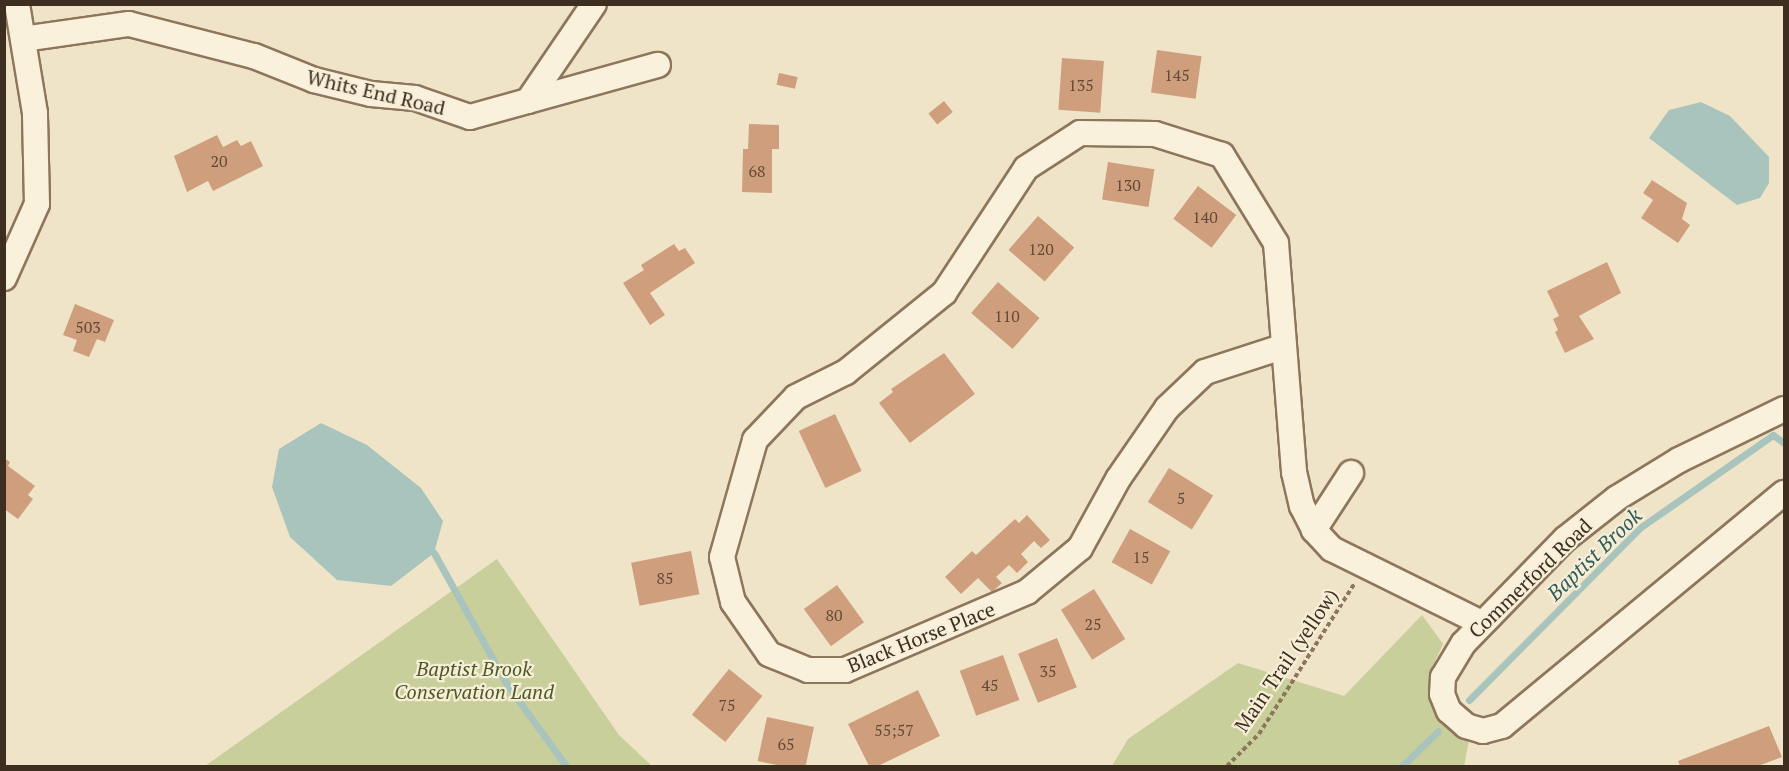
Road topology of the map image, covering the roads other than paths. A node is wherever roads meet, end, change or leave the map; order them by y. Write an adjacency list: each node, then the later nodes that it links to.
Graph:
1 (17, 4): 3 (street)
2 (594, 4): 5 (street)
3 (23, 39): 5 (street, Whits End Road); 6 (street)
4 (658, 65): 5 (street, Whits End Road)
5 (528, 101)
6 (4, 278)
7 (1281, 347): 7 (street, Black Horse Place); 11 (street, Black Horse Place)
8 (1785, 409): 12 (street, Commerford Road)
9 (1351, 474): 11 (street)
10 (1785, 493): 12 (street, Commerford Road)
11 (1314, 530): 12 (street, Black Horse Place)
12 (1480, 622)

